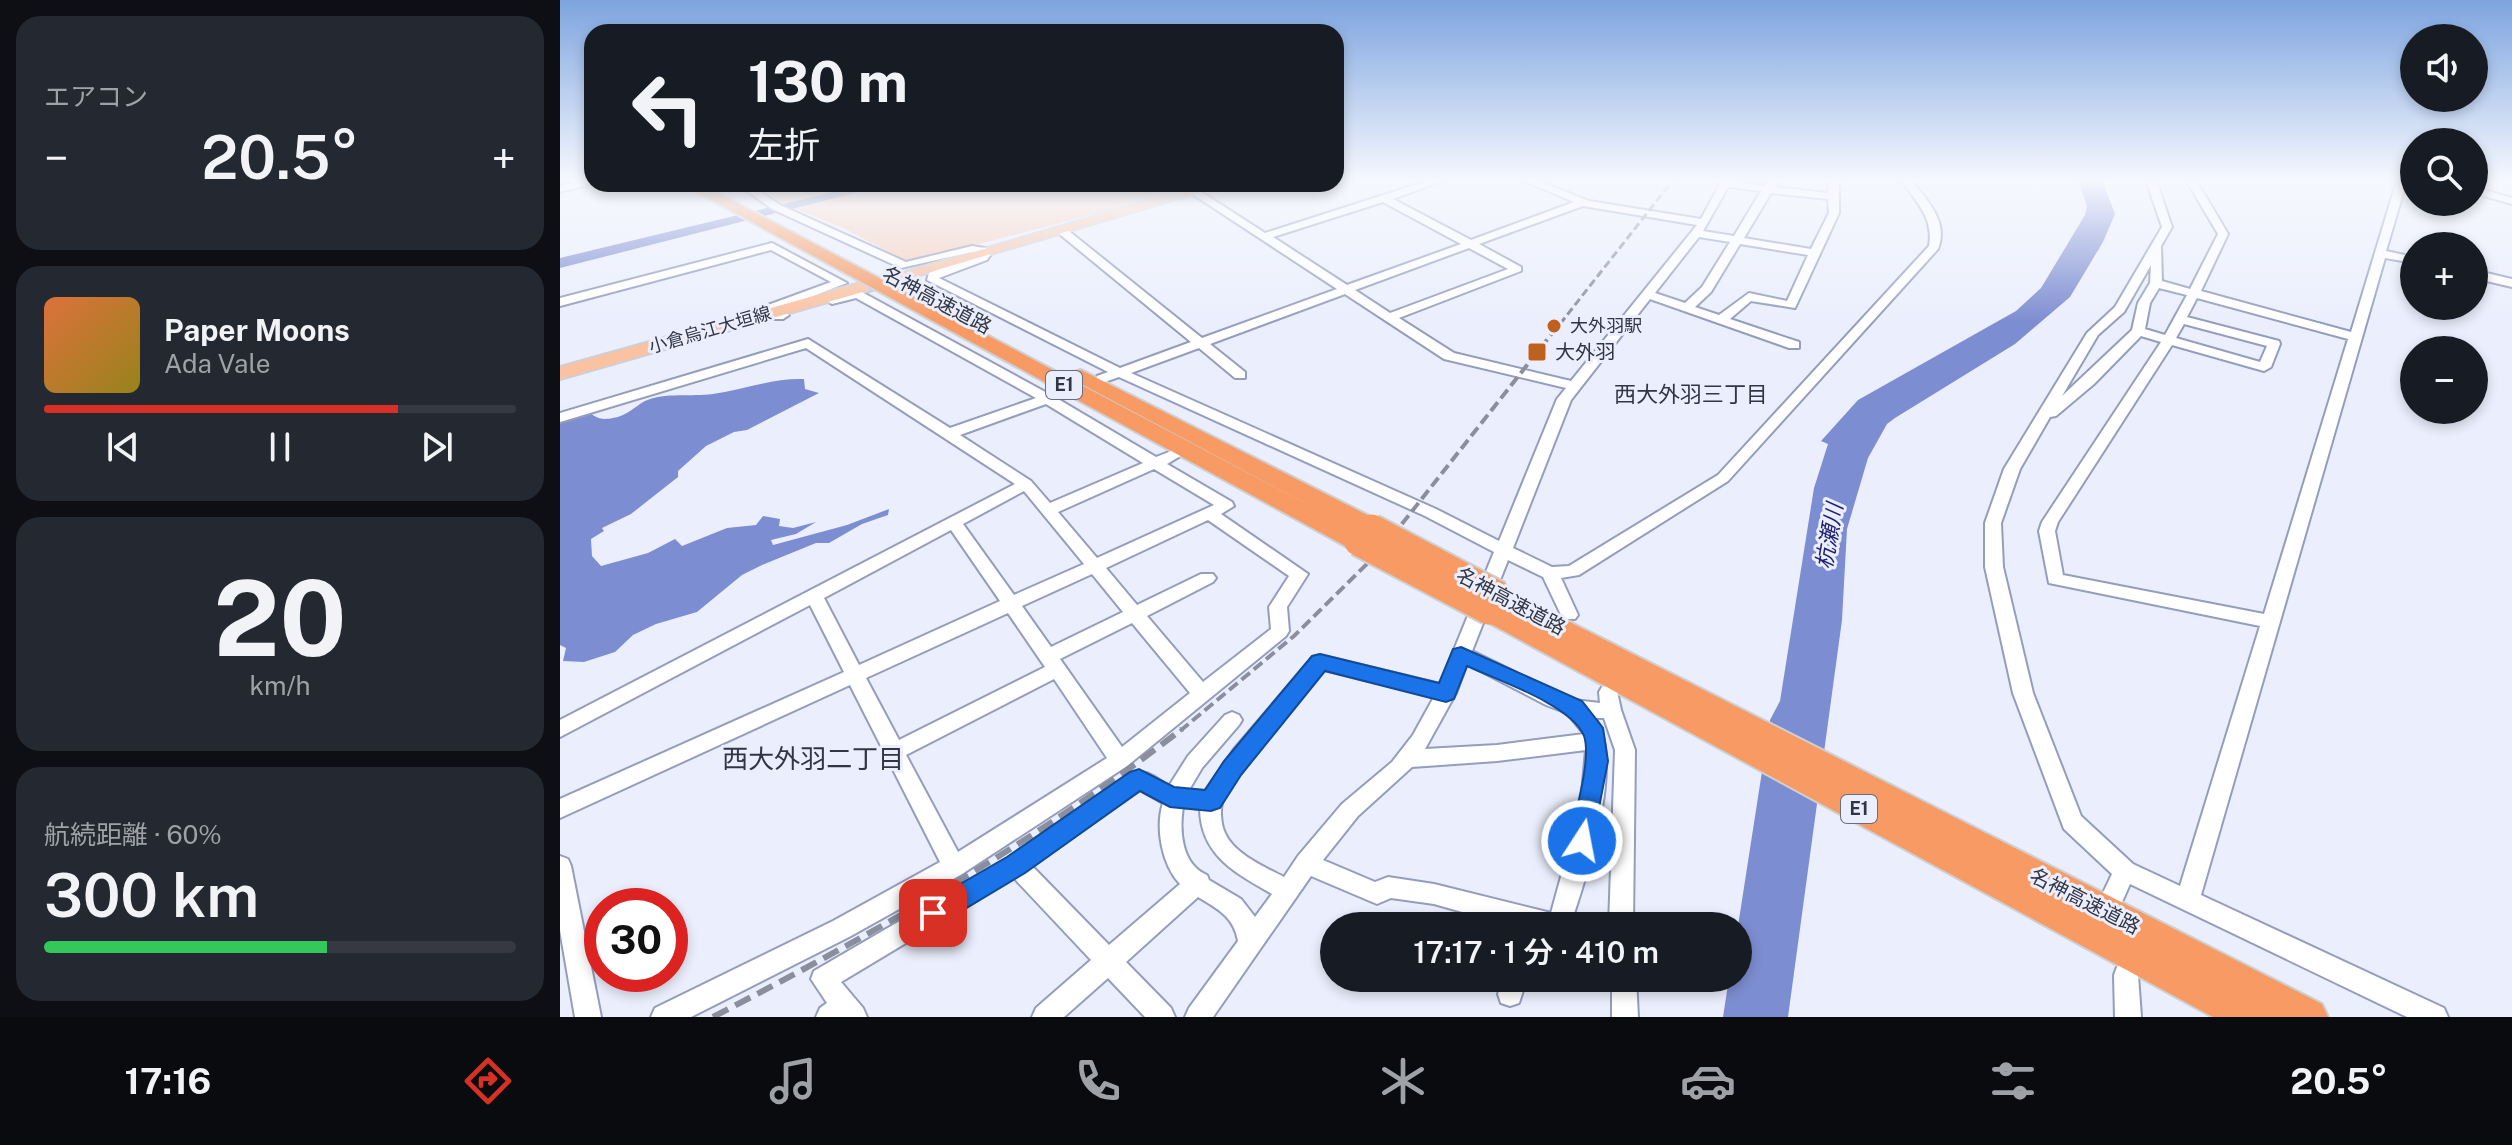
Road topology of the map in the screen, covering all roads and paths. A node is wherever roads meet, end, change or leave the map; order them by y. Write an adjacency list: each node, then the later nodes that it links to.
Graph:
1 (800, 227): 89 (highway, 名神高速道路 / E1, bridge)
2 (819, 227): 21 (street)
3 (1069, 227): 15 (main road)
4 (1248, 227): 17 (street)
5 (1293, 227): 17 (street)
6 (1440, 227): 19 (street)
7 (1516, 227): 19 (street)
8 (1700, 227): 16 (street)
9 (1745, 227): 18 (street)
10 (1827, 227): 22 (street)
11 (1935, 227): 61 (street)
12 (2167, 227): 20 (street)
13 (2221, 227): 32 (street)
14 (2387, 227): 23 (street)
15 (1061, 230): 21 (main road); 42 (street)
16 (1695, 233): 18 (street); 31 (street)
17 (1263, 237): 30 (street)
18 (1737, 240): 22 (street); 34 (street)
19 (1471, 244): 30 (street); 36 (street)
20 (2156, 246): 27 (street); 49 (street)
21 (987, 251): 25 (main road); 46 (street)
22 (1815, 253): 38 (street)
23 (2379, 253): 24 (street); 40 (street)
24 (2400, 257)
25 (904, 275)
26 (2488, 277): 28 (street)
27 (2156, 283): 32 (street); 39 (street)
28 (2512, 283)
29 (860, 288): 35 (main road, 小倉烏江大垣線)
30 (1345, 290): 36 (street); 42 (street)
31 (1646, 294): 34 (street); 47 (street)
32 (2197, 294): 37 (street); 40 (street)
33 (560, 302): 35 (street)
34 (1686, 309): 38 (street)
35 (773, 312): 44 (main road, 小倉烏江大垣線); 48 (street)
36 (1388, 318): 47 (street)
37 (2181, 319): 41 (street); 41 (street)
38 (1720, 321): 43 (street)
39 (2138, 331): 41 (street); 49 (street)
40 (2356, 337): 67 (street)
41 (2168, 339): 67 (street)
42 (1199, 343): 45 (street); 46 (street)
43 (1794, 345)
44 (560, 373)
45 (1240, 375)
46 (1109, 376): 51 (street)
47 (1575, 386): 59 (street)
48 (1055, 396): 52 (street); 54 (street)
49 (2046, 414): 87 (street)
50 (560, 418): 52 (street)
51 (1237, 430): 53 (street); 59 (street)
52 (948, 434): 55 (street)
53 (1219, 437)
54 (1166, 459): 56 (street); 57 (street)
55 (1026, 484): 56 (street); 58 (street)
56 (1050, 509): 60 (street)
57 (1211, 515): 60 (street); 72 (street)
58 (954, 522): 63 (street); 64 (street)
59 (1501, 549): 61 (street); 68 (street)
60 (1097, 566): 64 (street); 65 (street)
61 (1550, 573): 66 (street)
62 (1207, 578): 65 (street)
63 (814, 596): 70 (street); 75 (street)
64 (1011, 605): 69 (street); 70 (street)
65 (1136, 614): 69 (street); 72 (street)
66 (1569, 615)
67 (2271, 622): 92 (street)
68 (1461, 654): 71 (street); 73 (street)
69 (1052, 663): 77 (street); 79 (street)
70 (857, 675): 77 (street); 82 (street)
71 (1446, 693): 78 (street); 81 (street)
72 (1202, 694): 79 (street)
73 (1574, 707): 76 (street); 95 (street)
74 (1232, 720): 80 (street)
75 (560, 729)
76 (1595, 741): 78 (street); 94 (street)
77 (895, 751): 86 (street)
78 (1406, 759): 83 (street)
79 (1120, 760): 86 (street)
80 (1173, 797): 81 (street); 84 (street); 88 (street)
81 (1211, 801): 91 (street)
82 (560, 809)
83 (1306, 863): 91 (street); 93 (street)
84 (1016, 865): 97 (street); 100 (street)
85 (560, 866): 103 (street)
86 (954, 867): 104 (street)
87 (2125, 871): 90 (street); 92 (street)
88 (1199, 882): 96 (street); 97 (street)
89 (2024, 883): 108 (highway, 名神高速道路 / E1); 109 (highway, 名神高速道路 / E1)
90 (2114, 895)
91 (1280, 899): 96 (street)
92 (2188, 899): 110 (street)
93 (1493, 912)
94 (1563, 912)
95 (1621, 912)
96 (1250, 942): 101 (street)
97 (1109, 961): 105 (street); 106 (street)
98 (2126, 975): 102 (street)
99 (1624, 992): 107 (street)
100 (842, 1013)
101 (1201, 1016)
102 (2127, 1016)
103 (588, 1017)
104 (664, 1017)
105 (1045, 1017)
106 (1162, 1017)
107 (1625, 1017)
108 (2251, 1017)
109 (2309, 1017)
110 (2435, 1017)

